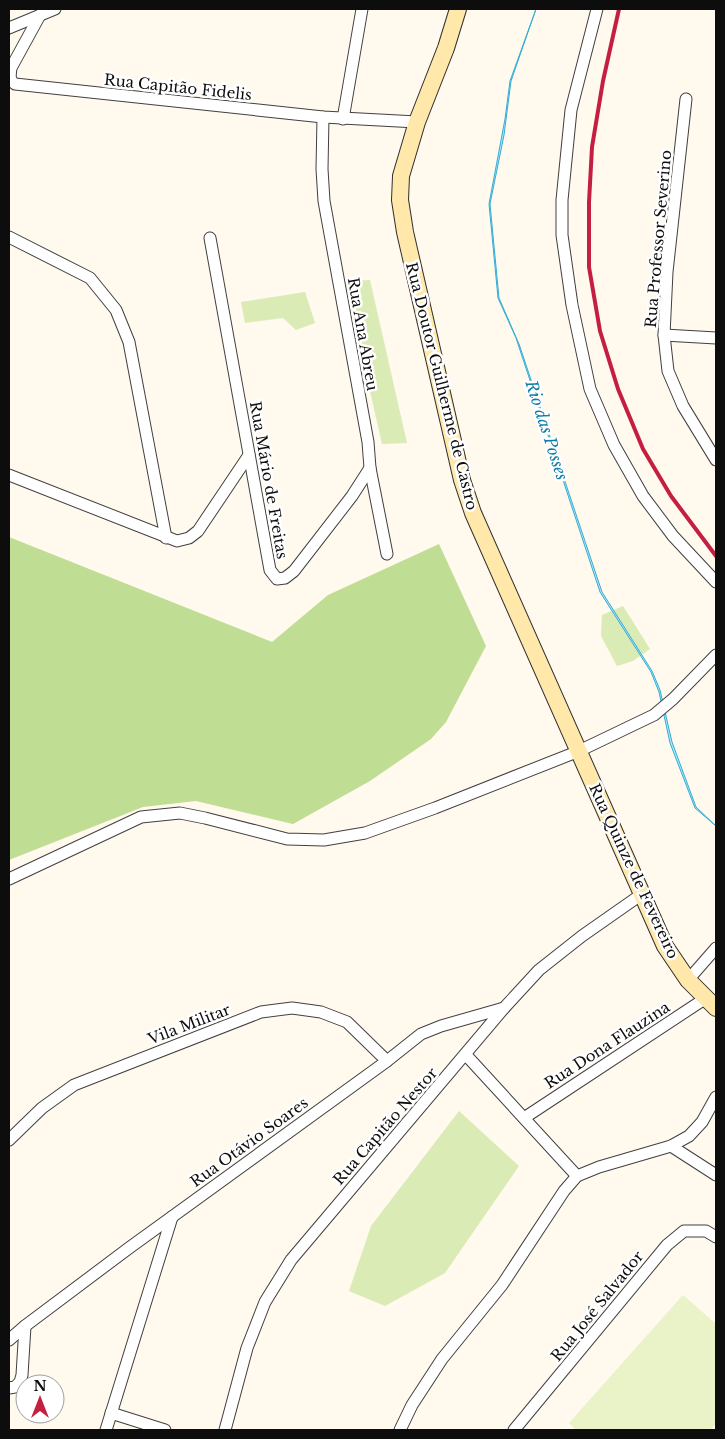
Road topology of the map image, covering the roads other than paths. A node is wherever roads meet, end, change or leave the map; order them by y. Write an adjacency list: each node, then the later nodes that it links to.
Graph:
1 (55, 9): 5 (street)
2 (362, 9): 9 (street)
3 (458, 9): 10 (main road, Rua Doutor Guilherme de Castro)
4 (597, 9): 21 (street)
5 (40, 15): 6 (street); 8 (street, Rua Capitão Fidelis)
6 (9, 28)
7 (686, 99): 13 (street, Rua Professor Severino)
8 (323, 117): 9 (street, Rua Capitão Fidelis); 17 (street, Rua Ana Abreu)
9 (343, 119): 10 (street, Rua Capitão Fidelis)
10 (417, 122): 23 (main road, Rua Doutor Guilherme de Castro)
11 (9, 238): 19 (street)
12 (210, 238): 15 (street, Rua Mário de Freitas)
13 (664, 335): 14 (street); 16 (street, Rua Professor Severino)
14 (716, 338)
15 (249, 455): 17 (street, Rua Mário de Freitas); 19 (street)
16 (716, 460)
17 (370, 468): 20 (street, Rua Ana Abreu)
18 (9, 474): 19 (street)
19 (166, 538)
20 (388, 554)
21 (716, 582)
22 (716, 655): 23 (street)
23 (578, 751): 24 (street); 25 (main road, Rua Quinze de Fevereiro)
24 (9, 880)
25 (642, 894): 27 (main road, Rua Quinze de Fevereiro); 29 (street, Rua Capitão Nestor)
26 (716, 948): 27 (street)
27 (688, 980): 28 (main road, Rua Quinze de Fevereiro)
28 (711, 1003): 33 (street, Rua Dona Flauzina)
29 (504, 1008): 30 (street, Rua Capitão Nestor); 31 (street, Rua Otávio Soares)
30 (466, 1055): 33 (street); 46 (street, Rua Capitão Nestor)
31 (387, 1061): 34 (street, Vila Militar); 38 (street, Rua Otávio Soares)
32 (716, 1097): 35 (street)
33 (524, 1118): 37 (street)
34 (9, 1140)
35 (671, 1146): 36 (street); 37 (street)
36 (716, 1175)
37 (577, 1176): 47 (street)
38 (172, 1217): 40 (street, Rua Otávio Soares); 43 (street)
39 (716, 1237): 48 (street, Rua José Salvador)
40 (25, 1326): 41 (street, Rua Otávio Soares); 42 (street)
41 (9, 1340)
42 (9, 1388)
43 (111, 1412): 44 (street); 45 (street)
44 (106, 1430)
45 (165, 1430)
46 (225, 1430)
47 (400, 1430)
48 (514, 1430)

